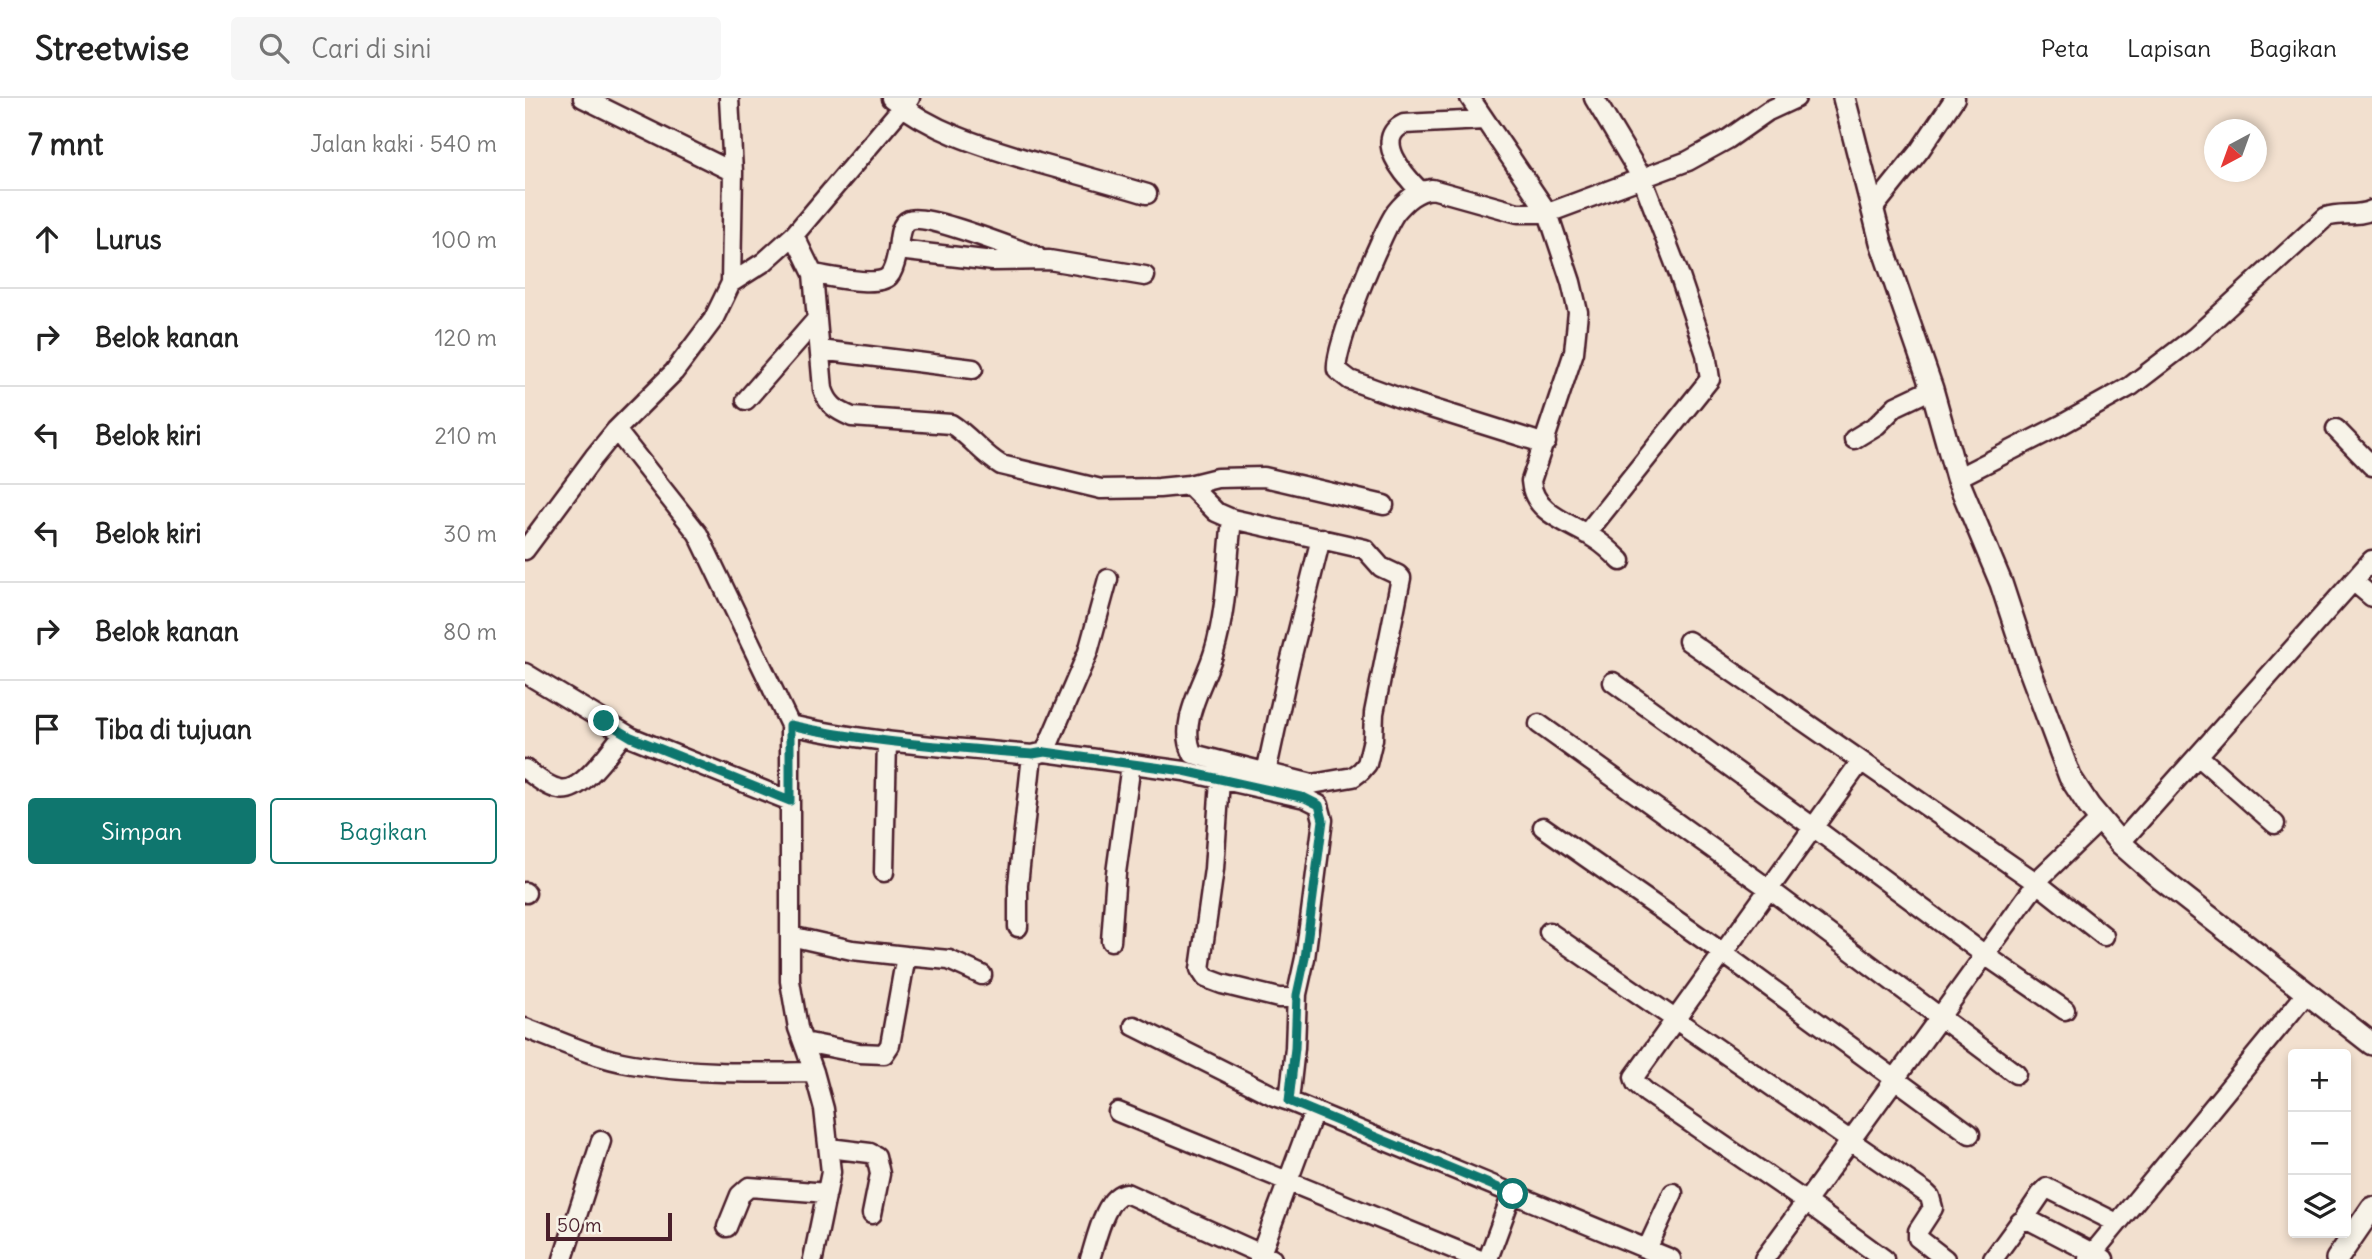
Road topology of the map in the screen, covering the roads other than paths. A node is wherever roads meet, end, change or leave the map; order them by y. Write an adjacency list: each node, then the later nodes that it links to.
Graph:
1 (583, 98): 10 (street)
2 (729, 98): 10 (street)
3 (1470, 98): 9 (street)
4 (1594, 98): 11 (street)
5 (1796, 98): 11 (street)
6 (1844, 98): 14 (street)
7 (1955, 98): 14 (street)
8 (901, 101): 13 (street); 17 (street)
9 (1484, 120): 12 (street); 16 (street)
10 (733, 172): 22 (street)
11 (1642, 178): 16 (street); 37 (street)
12 (1420, 191): 16 (street); 31 (street)
13 (1147, 194)
14 (1872, 210): 26 (street)
15 (2372, 210): 33 (street)
16 (1548, 213): 31 (street)
17 (794, 236): 20 (street); 22 (street)
18 (898, 250): 19 (street); 19 (street); 20 (street)
19 (1049, 260): 21 (street)
20 (813, 274): 23 (street)
21 (1145, 276)
22 (730, 283): 29 (street)
23 (816, 320): 24 (street); 27 (street)
24 (820, 350): 25 (street); 34 (street)
25 (973, 369)
26 (1932, 389): 30 (street); 33 (street)
27 (745, 400)
28 (2336, 429): 32 (street)
29 (617, 430): 39 (street); 49 (street)
30 (1854, 439)
31 (1546, 442): 37 (street)
32 (2371, 463)
33 (1957, 478): 60 (street)
34 (1189, 485): 35 (street); 36 (street)
35 (1384, 505)
36 (1232, 519): 38 (street); 57 (street)
37 (1586, 534): 41 (street)
38 (1321, 538): 57 (street); 57 (street)
39 (525, 550)
40 (2372, 560): 43 (street)
41 (1621, 561)
42 (1108, 579): 52 (street)
43 (2353, 581): 44 (street); 53 (street)
44 (2372, 597)
45 (1688, 641): 54 (street)
46 (525, 673): 50 (street)
47 (1613, 682): 63 (street)
48 (1539, 724): 67 (street)
49 (790, 725): 51 (street); 59 (street)
50 (624, 733): 56 (street); 59 (street)
51 (887, 740): 52 (street); 65 (street)
52 (1039, 753): 55 (street); 68 (street)
53 (2198, 756): 61 (street); 64 (street)
54 (1861, 761): 63 (street); 66 (street)
55 (1131, 764): 58 (street); 72 (street)
56 (525, 769)
57 (1266, 774)
58 (1220, 780): 78 (street); 78 (street)
59 (790, 801): 70 (street)
60 (2100, 820): 64 (street); 66 (street)
61 (2275, 824)
62 (1543, 827): 73 (street)
63 (1813, 827): 67 (street); 74 (street)
64 (2120, 843): 77 (street)
65 (884, 872)
66 (2037, 883): 71 (street); 74 (street)
67 (1769, 889): 73 (street); 80 (street)
68 (1018, 927)
69 (1549, 932): 81 (street)
70 (790, 936): 75 (street); 84 (street)
71 (2104, 936)
72 (1111, 941)
73 (1723, 953): 81 (street); 88 (street)
74 (1985, 955): 79 (street); 80 (street)
75 (906, 956): 76 (street); 84 (street)
76 (982, 975)
77 (2306, 994): 85 (street); 104 (street)
78 (1297, 995): 89 (street)
79 (2065, 1010)
80 (1941, 1016): 87 (street); 88 (street)
81 (1676, 1018): 93 (street); 100 (street)
82 (1134, 1026): 89 (street)
83 (525, 1028): 86 (street)
84 (804, 1042): 86 (street)
85 (2372, 1044)
86 (814, 1072): 95 (street)
87 (2016, 1074)
88 (1895, 1079): 92 (street); 93 (street)
89 (1289, 1101): 90 (street)
90 (1314, 1111): 96 (street); 99 (street)
91 (1118, 1112): 96 (street)
92 (1970, 1134)
93 (1851, 1140): 100 (street); 117 (street)
94 (601, 1141): 109 (street)
95 (829, 1148): 97 (street); 102 (street)
96 (1288, 1183): 107 (street); 112 (street)
97 (827, 1193): 105 (street); 110 (street)
98 (1673, 1193): 106 (street)
99 (1513, 1194): 106 (street); 113 (street)
100 (1806, 1202): 115 (street); 116 (street)
101 (2372, 1208): 119 (street)
102 (872, 1214)
103 (2024, 1219): 104 (street); 108 (street); 118 (street)
104 (2117, 1223): 108 (street)
105 (727, 1227)
106 (1647, 1249): 114 (street)
107 (1264, 1257): 111 (street)
108 (2095, 1257)
109 (563, 1259)
110 (813, 1259)
111 (1090, 1259)
112 (1478, 1259)
113 (1487, 1259)
114 (1671, 1259)
115 (1764, 1259)
116 (1884, 1259)
117 (1945, 1259)
118 (1993, 1259)
119 (2337, 1259)

